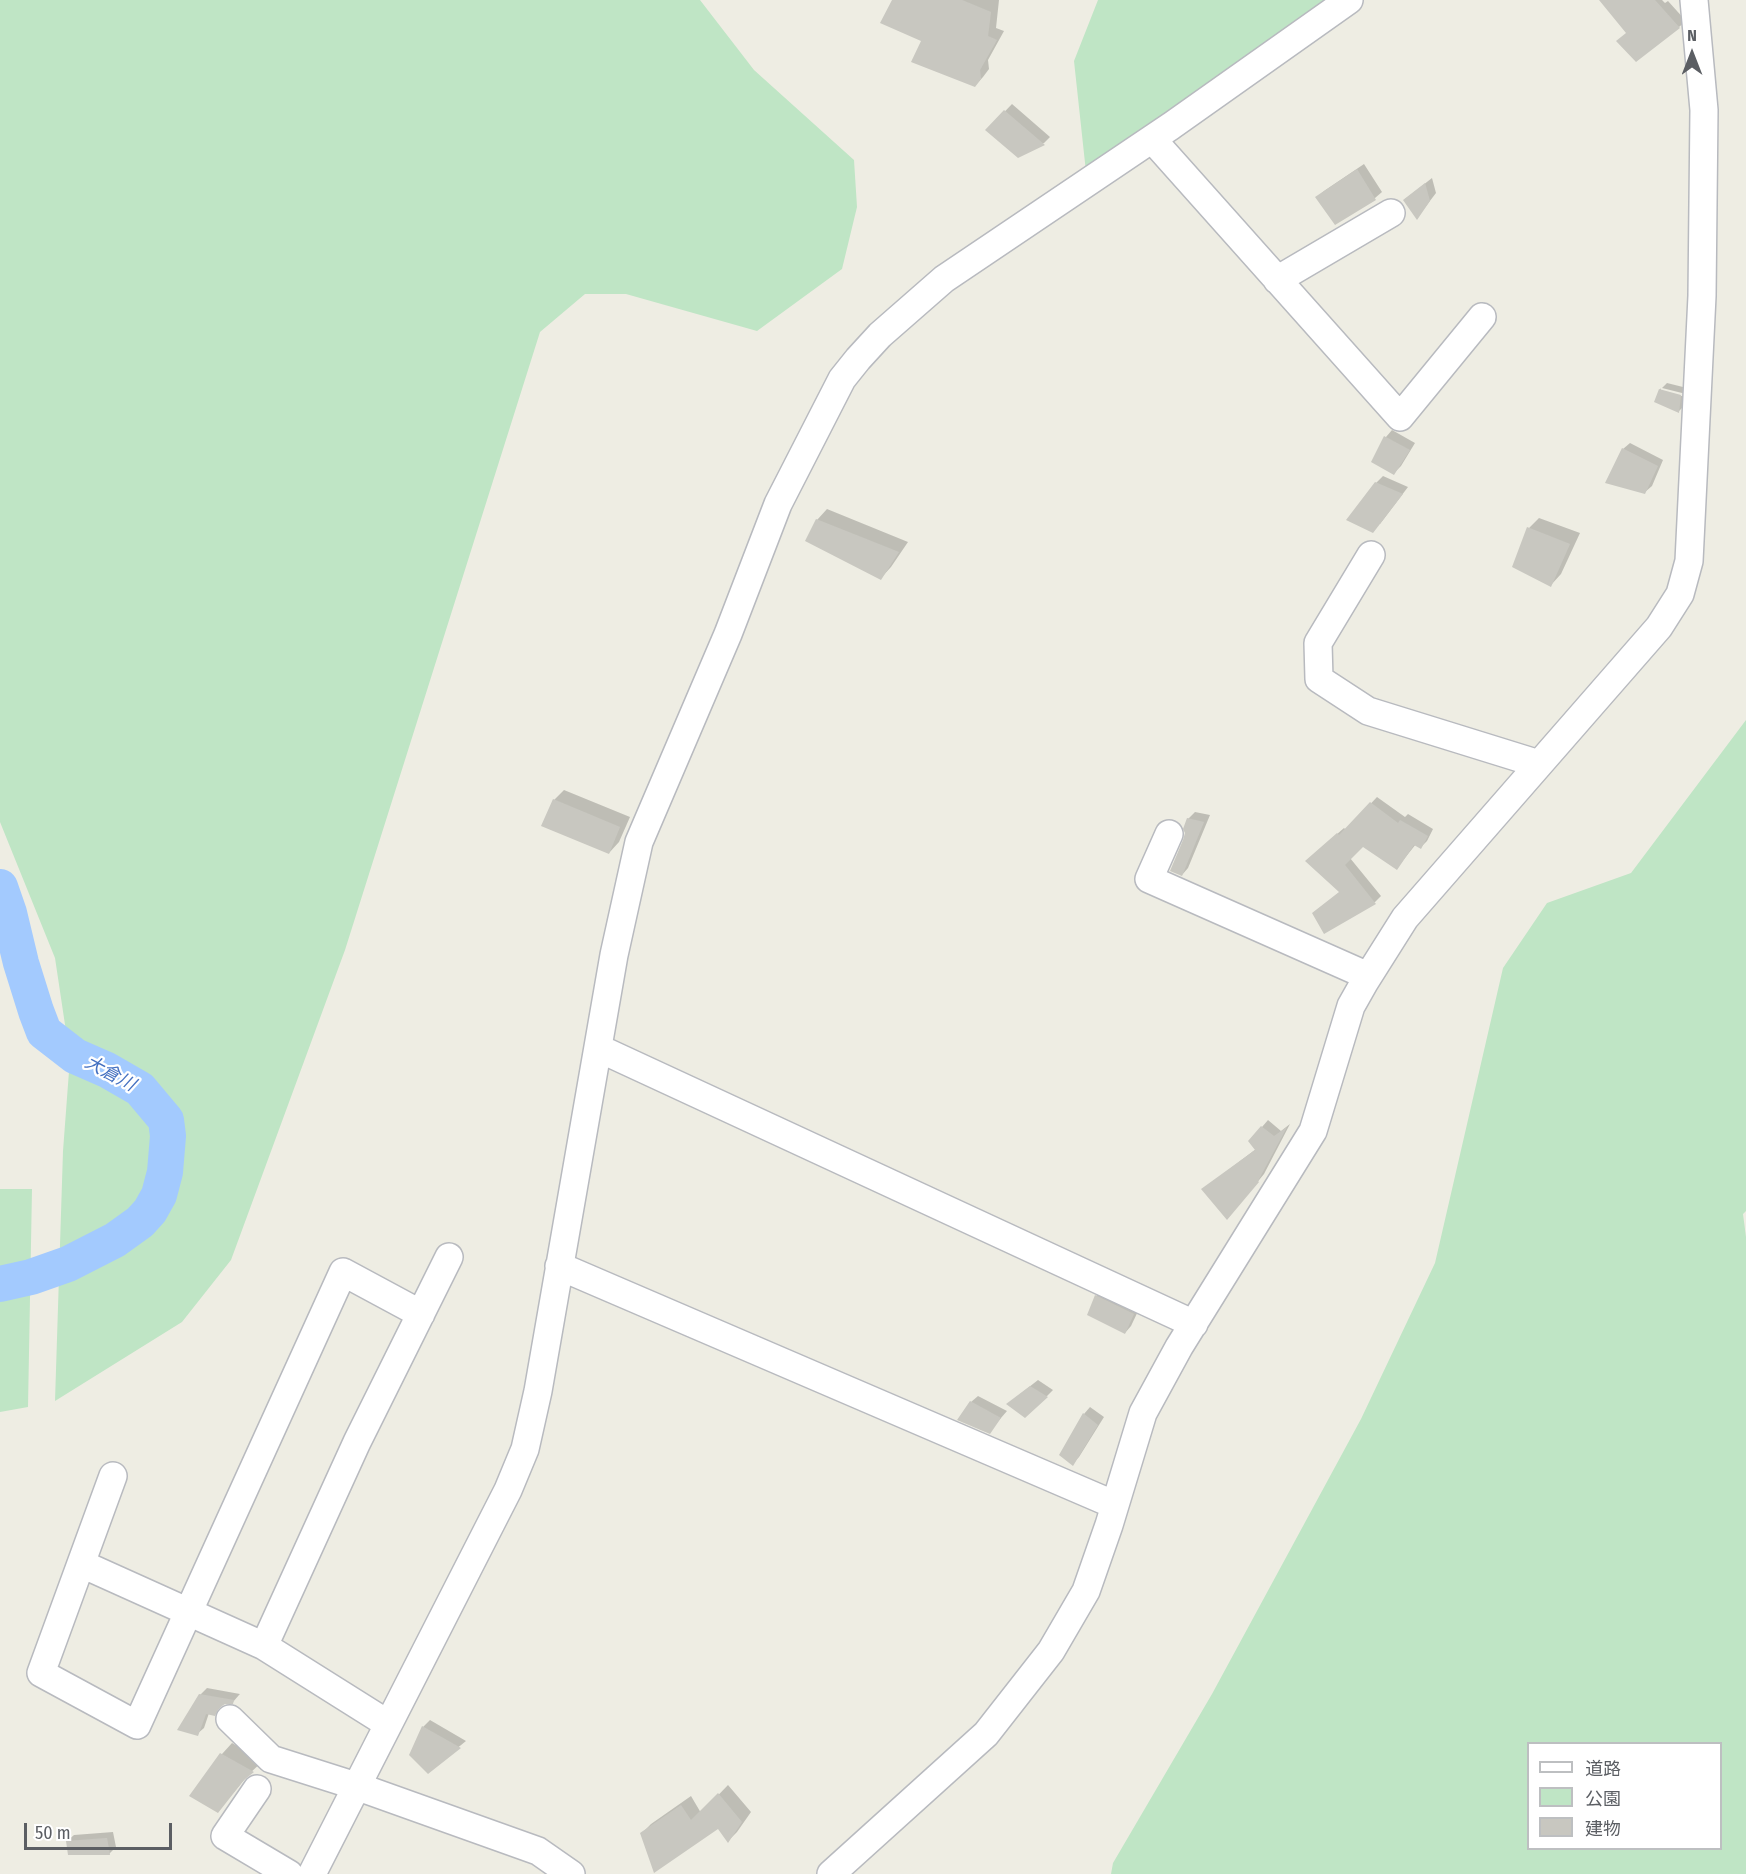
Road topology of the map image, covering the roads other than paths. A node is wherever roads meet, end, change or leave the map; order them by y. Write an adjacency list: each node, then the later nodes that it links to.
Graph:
1 (1349, 0): 3 (street)
2 (1694, 0): 8 (street)
3 (1152, 139): 5 (street); 11 (street)
4 (1391, 213): 5 (street)
5 (1277, 280): 6 (street)
6 (1482, 317)
7 (1371, 555): 8 (street)
8 (1539, 764): 10 (street)
9 (1169, 834): 10 (street)
10 (1368, 976): 15 (street)
11 (597, 1048): 13 (street); 15 (street)
12 (449, 1257): 14 (street)
13 (560, 1266): 17 (street); 22 (street)
14 (421, 1314): 19 (street); 20 (street)
15 (1194, 1323): 17 (street)
16 (113, 1476): 18 (street)
17 (1115, 1505): 28 (street)
18 (82, 1564): 19 (street); 19 (street)
19 (189, 1612): 20 (street)
20 (264, 1646): 22 (street)
21 (230, 1719): 23 (street)
22 (388, 1724): 23 (street)
23 (356, 1786): 26 (street); 27 (street)
24 (257, 1789): 25 (street)
25 (289, 1874)
26 (312, 1874)
27 (571, 1874)
28 (831, 1874)

